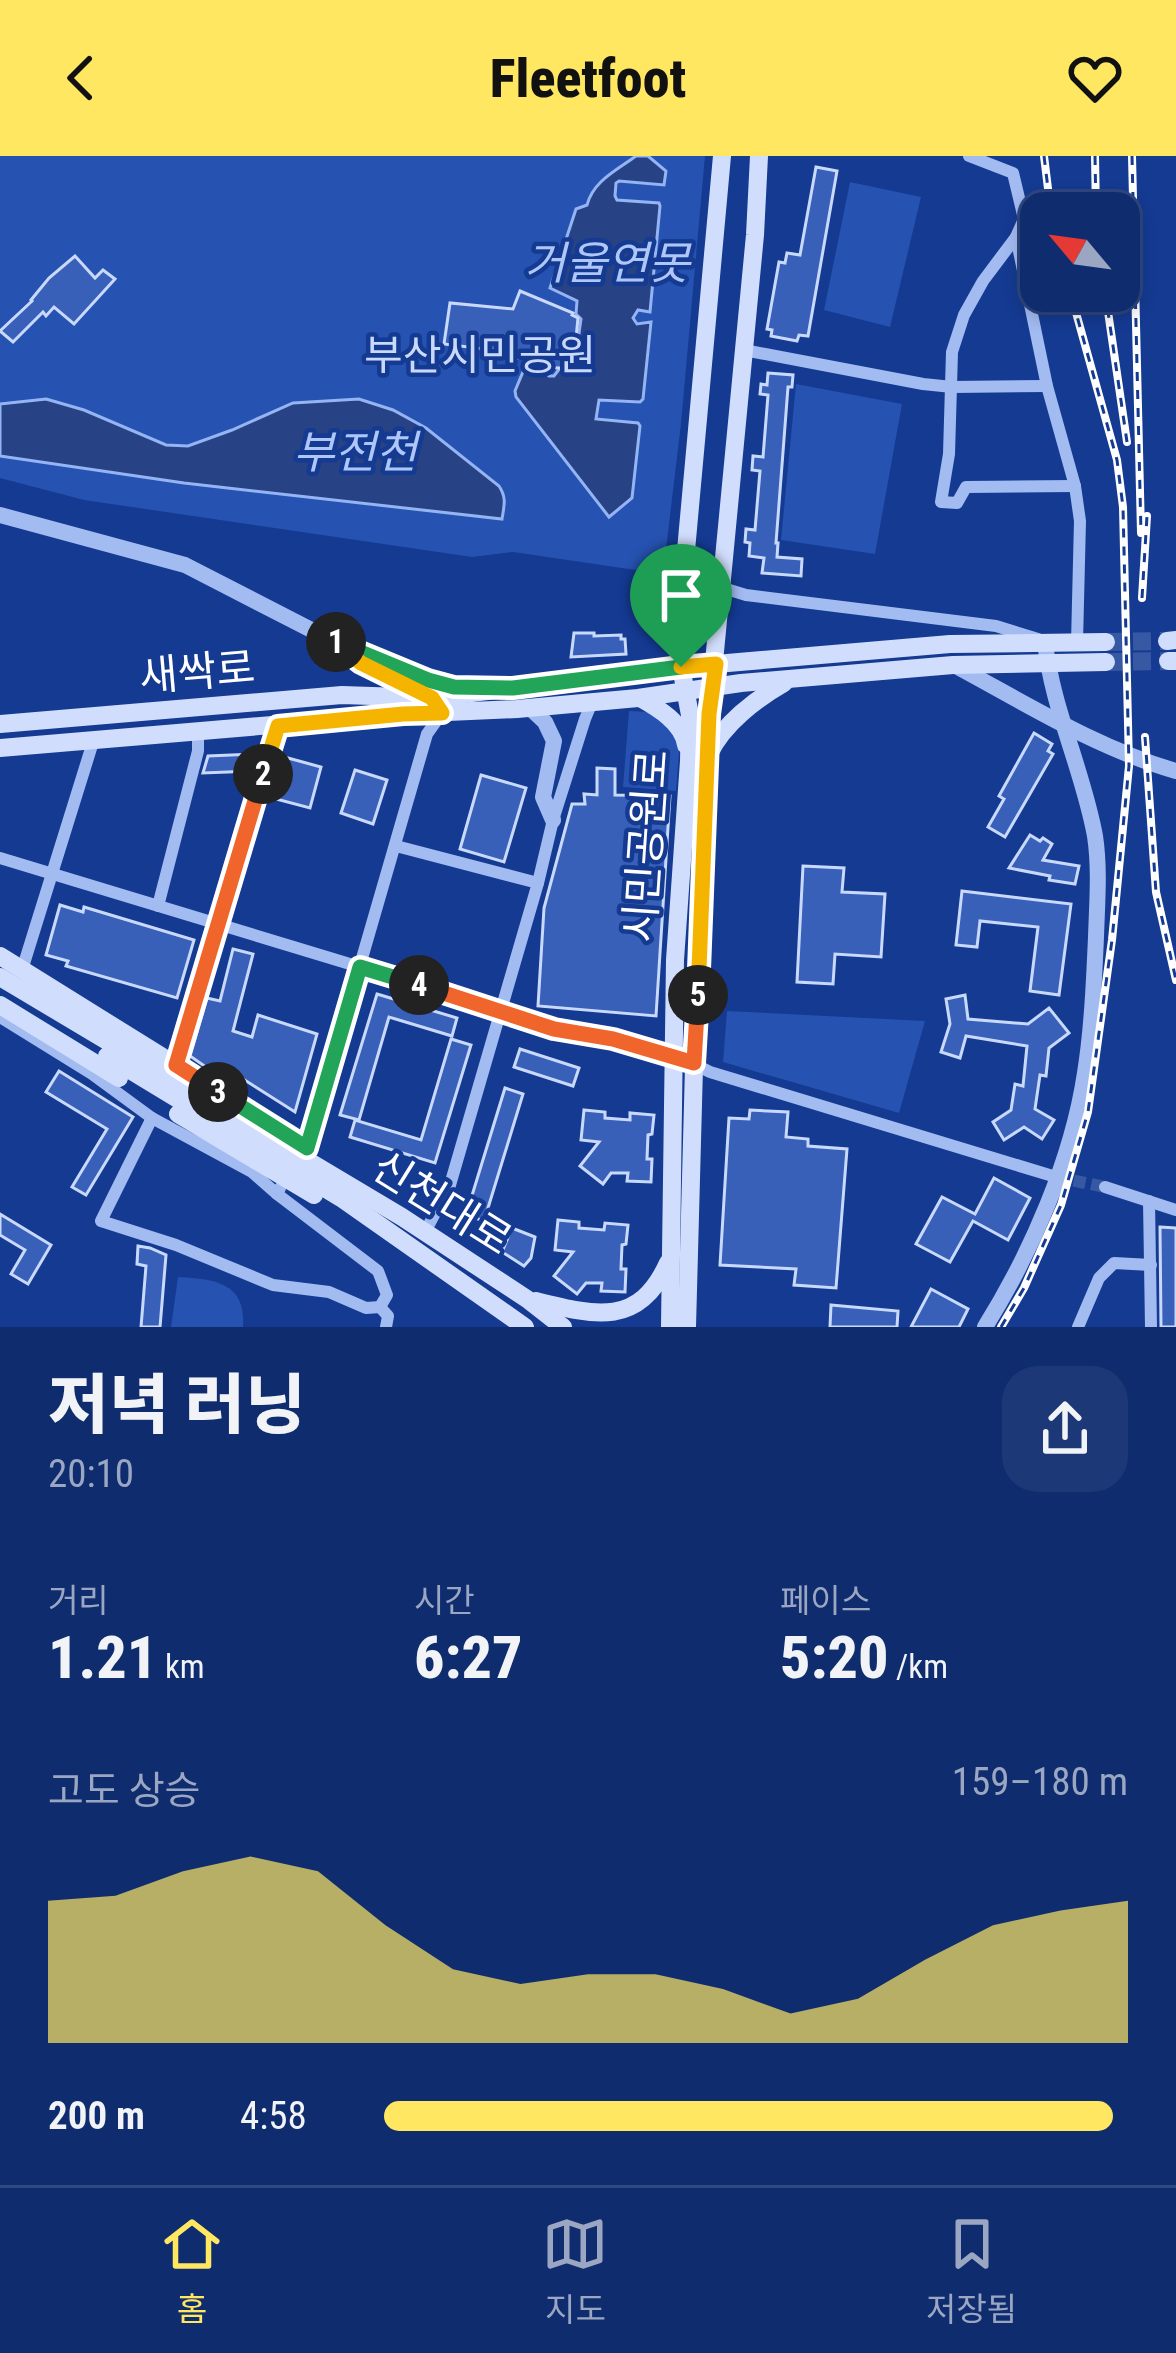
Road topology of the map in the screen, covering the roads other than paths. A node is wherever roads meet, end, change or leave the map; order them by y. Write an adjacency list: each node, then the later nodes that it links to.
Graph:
1 (722, 156): 18 (main road, 시민공원로)
2 (759, 156): 5 (main road, 시민공원로)
3 (969, 156): 4 (street)
4 (1016, 237): 6 (street); 7 (street)
5 (744, 350): 7 (street); 10 (main road, 시민공원로)
6 (1047, 386): 7 (street); 8 (street)
7 (952, 387): 8 (street)
8 (1075, 486): 13 (street)
9 (0, 515): 11 (street)
10 (723, 588): 12 (street, 새싹로); 16 (main road, 시민공원로)
11 (332, 640): 14 (street); 21 (street)
12 (1045, 642): 13 (main road, 새싹로); 15 (street); 16 (main road, 새싹로)
13 (1077, 642): 15 (main road, 새싹로)
14 (361, 663): 23 (street); 26 (street)
15 (1047, 663): 17 (main road, 새싹로); 28 (street)
16 (716, 664): 18 (main road, 새싹로); 20 (main road, 시민공원로)
17 (953, 665): 19 (main road, 새싹로); 28 (street)
18 (681, 667): 21 (main road, 새싹로); 22 (main road, 시민공원로)
19 (792, 679): 20 (main road, 새싹로); 34 (main road)
20 (714, 686): 22 (main road, 새싹로); 34 (main road, 시민공원로)
21 (513, 688): 26 (main road, 새싹로)
22 (686, 692): 24 (main road, 새싹로); 34 (main road, 시민공원로)
23 (342, 695): 26 (main road, 새싹로); 29 (main road, 새싹로)
24 (638, 698): 25 (main road, 새싹로); 34 (main road)
25 (593, 700): 27 (main road, 새싹로); 37 (street)
26 (437, 705): 27 (main road, 새싹로); 30 (main road, 새싹로); 38 (street)
27 (530, 708): 37 (street)
28 (1064, 723): 35 (street); 58 (street)
29 (0, 724)
30 (278, 726): 31 (main road, 새싹로); 43 (street)
31 (198, 733): 32 (main road, 새싹로); 42 (street)
32 (93, 742): 33 (main road, 새싹로); 40 (street)
33 (0, 748)
34 (698, 759): 52 (main road, 시민공원로); 53 (main road, 시민공원로)
35 (1175, 771): 36 (street)
36 (1176, 790)
37 (554, 820): 41 (street)
38 (396, 846): 41 (street); 45 (street)
39 (0, 858): 40 (street)
40 (52, 874): 42 (street); 46 (street)
41 (538, 883): 50 (street)
42 (158, 906): 43 (street)
43 (218, 924): 45 (street); 54 (street)
44 (0, 956): 46 (main road)
45 (360, 967): 50 (street); 56 (street)
46 (22, 970): 54 (main road)
47 (0, 977): 57 (main road)
48 (0, 991): 57 (main road)
49 (0, 1005): 59 (main road)
50 (502, 1010): 52 (street); 64 (street)
51 (0, 1018): 55 (street)
52 (674, 1055): 53 (street); 65 (main road, 시민공원로)
53 (694, 1063): 58 (street); 67 (main road, 시민공원로)
54 (176, 1065): 56 (main road)
55 (152, 1118): 59 (street); 70 (street)
56 (307, 1148): 63 (main road)
57 (279, 1151): 63 (main road, 신천대로)
58 (1056, 1177): 78 (street)
59 (281, 1186): 63 (main road); 70 (street)
60 (1106, 1187): 61 (street)
61 (1149, 1202): 62 (street); 66 (street)
62 (1176, 1210)
63 (397, 1226): 64 (main road, 신천대로); 69 (main road, 신천대로)
64 (425, 1232): 68 (main road, 신천대로)
65 (672, 1253): 68 (main road); 75 (main road, 시민공원로)
66 (1151, 1265): 79 (street); 80 (street)
67 (688, 1292): 76 (main road, 시민공원로); 77 (main road)
68 (527, 1299): 74 (main road, 신천대로)
69 (497, 1305): 72 (street); 73 (main road, 신천대로)
70 (380, 1307): 71 (street)
71 (386, 1327)
72 (510, 1327)
73 (525, 1327)
74 (563, 1327)
75 (670, 1327)
76 (687, 1327)
77 (699, 1327)
78 (985, 1327)
79 (1078, 1327)
80 (1151, 1327)

